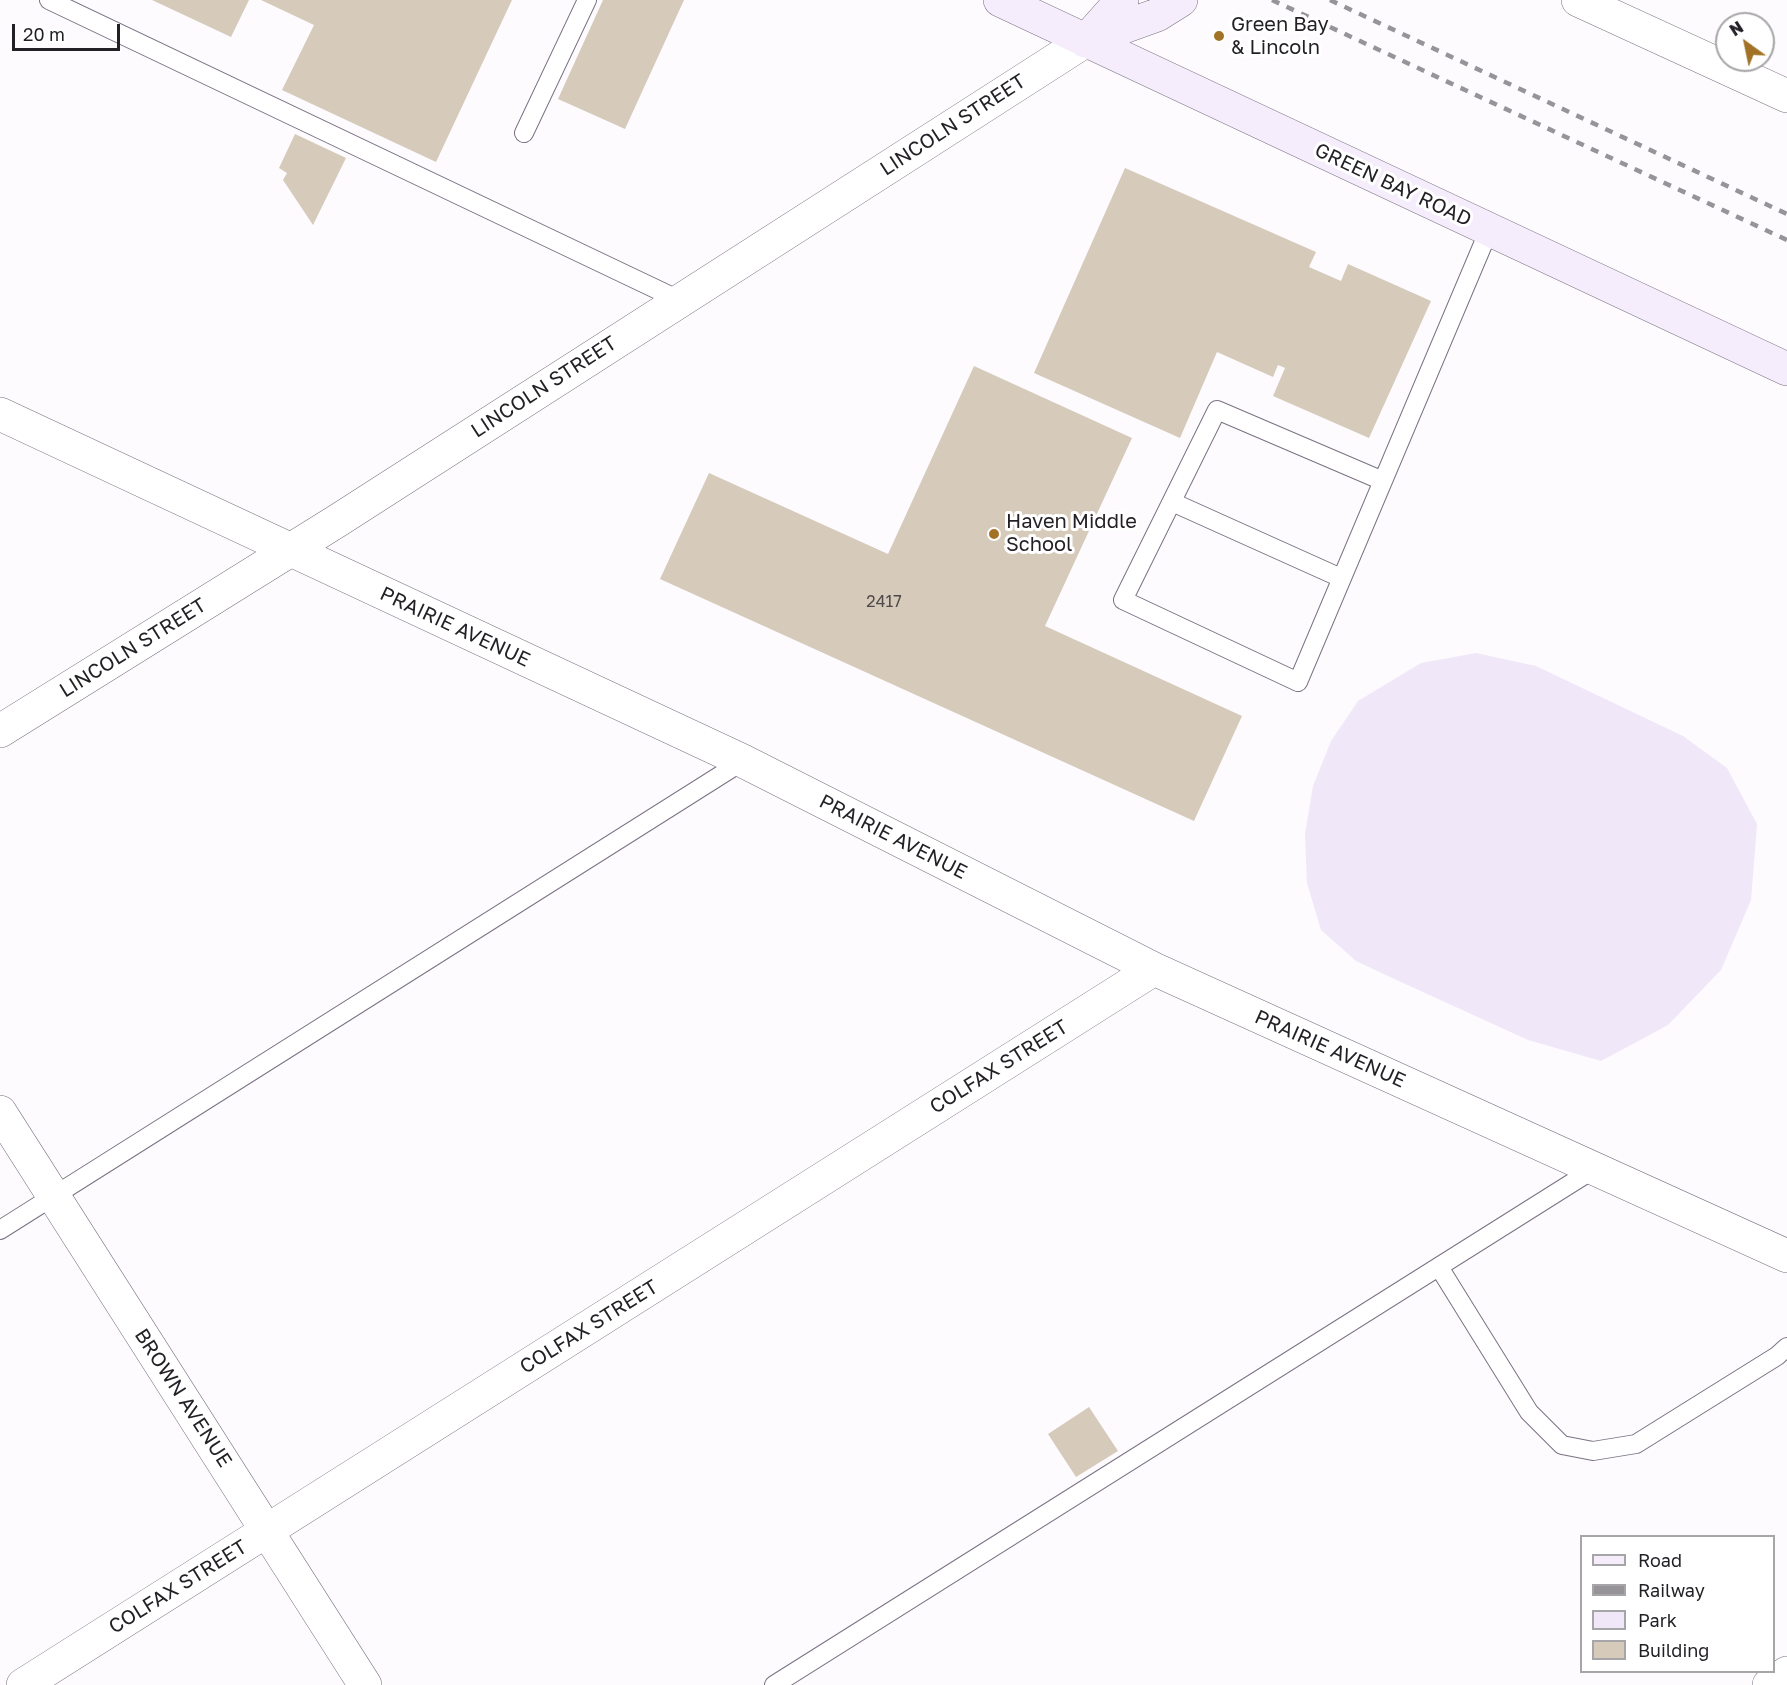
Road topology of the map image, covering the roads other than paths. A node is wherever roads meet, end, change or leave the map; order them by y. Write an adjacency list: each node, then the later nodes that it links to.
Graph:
1 (49, 0): 11 (lane)
2 (587, 0): 9 (lane)
3 (1000, 0): 7 (main road, GREEN BAY ROAD)
4 (1122, 0): 7 (main road, LINCOLN STREET)
5 (1181, 0): 7 (main road, LINCOLN STREET)
6 (1578, 0): 8 (street)
7 (1085, 41): 10 (main road, GREEN BAY ROAD); 11 (street, LINCOLN STREET)
8 (1787, 96)
9 (524, 133)
10 (1489, 230): 12 (main road, GREEN BAY ROAD); 14 (lane)
11 (679, 300): 16 (street, LINCOLN STREET)
12 (1787, 369)
13 (0, 414): 16 (street, PRAIRIE AVENUE)
14 (1383, 481): 15 (lane); 17 (lane)
15 (1172, 502): 17 (lane); 17 (lane)
16 (290, 550): 18 (street, LINCOLN STREET); 19 (street, PRAIRIE AVENUE)
17 (1341, 578)
18 (0, 731)
19 (743, 761): 20 (street, PRAIRIE AVENUE); 23 (lane)
20 (1154, 969): 22 (street, PRAIRIE AVENUE); 28 (street, COLFAX STREET)
21 (0, 1112): 23 (street, BROWN AVENUE)
22 (1594, 1169): 25 (street, PRAIRIE AVENUE); 26 (lane)
23 (53, 1196): 24 (lane); 28 (street, BROWN AVENUE)
24 (0, 1230)
25 (1787, 1256)
26 (1439, 1267): 27 (lane); 32 (lane)
27 (1787, 1347)
28 (267, 1531): 30 (street, COLFAX STREET); 31 (street, BROWN AVENUE)
29 (1787, 1673): 33 (street)
30 (23, 1685)
31 (365, 1685)
32 (774, 1685)
33 (1769, 1685)

